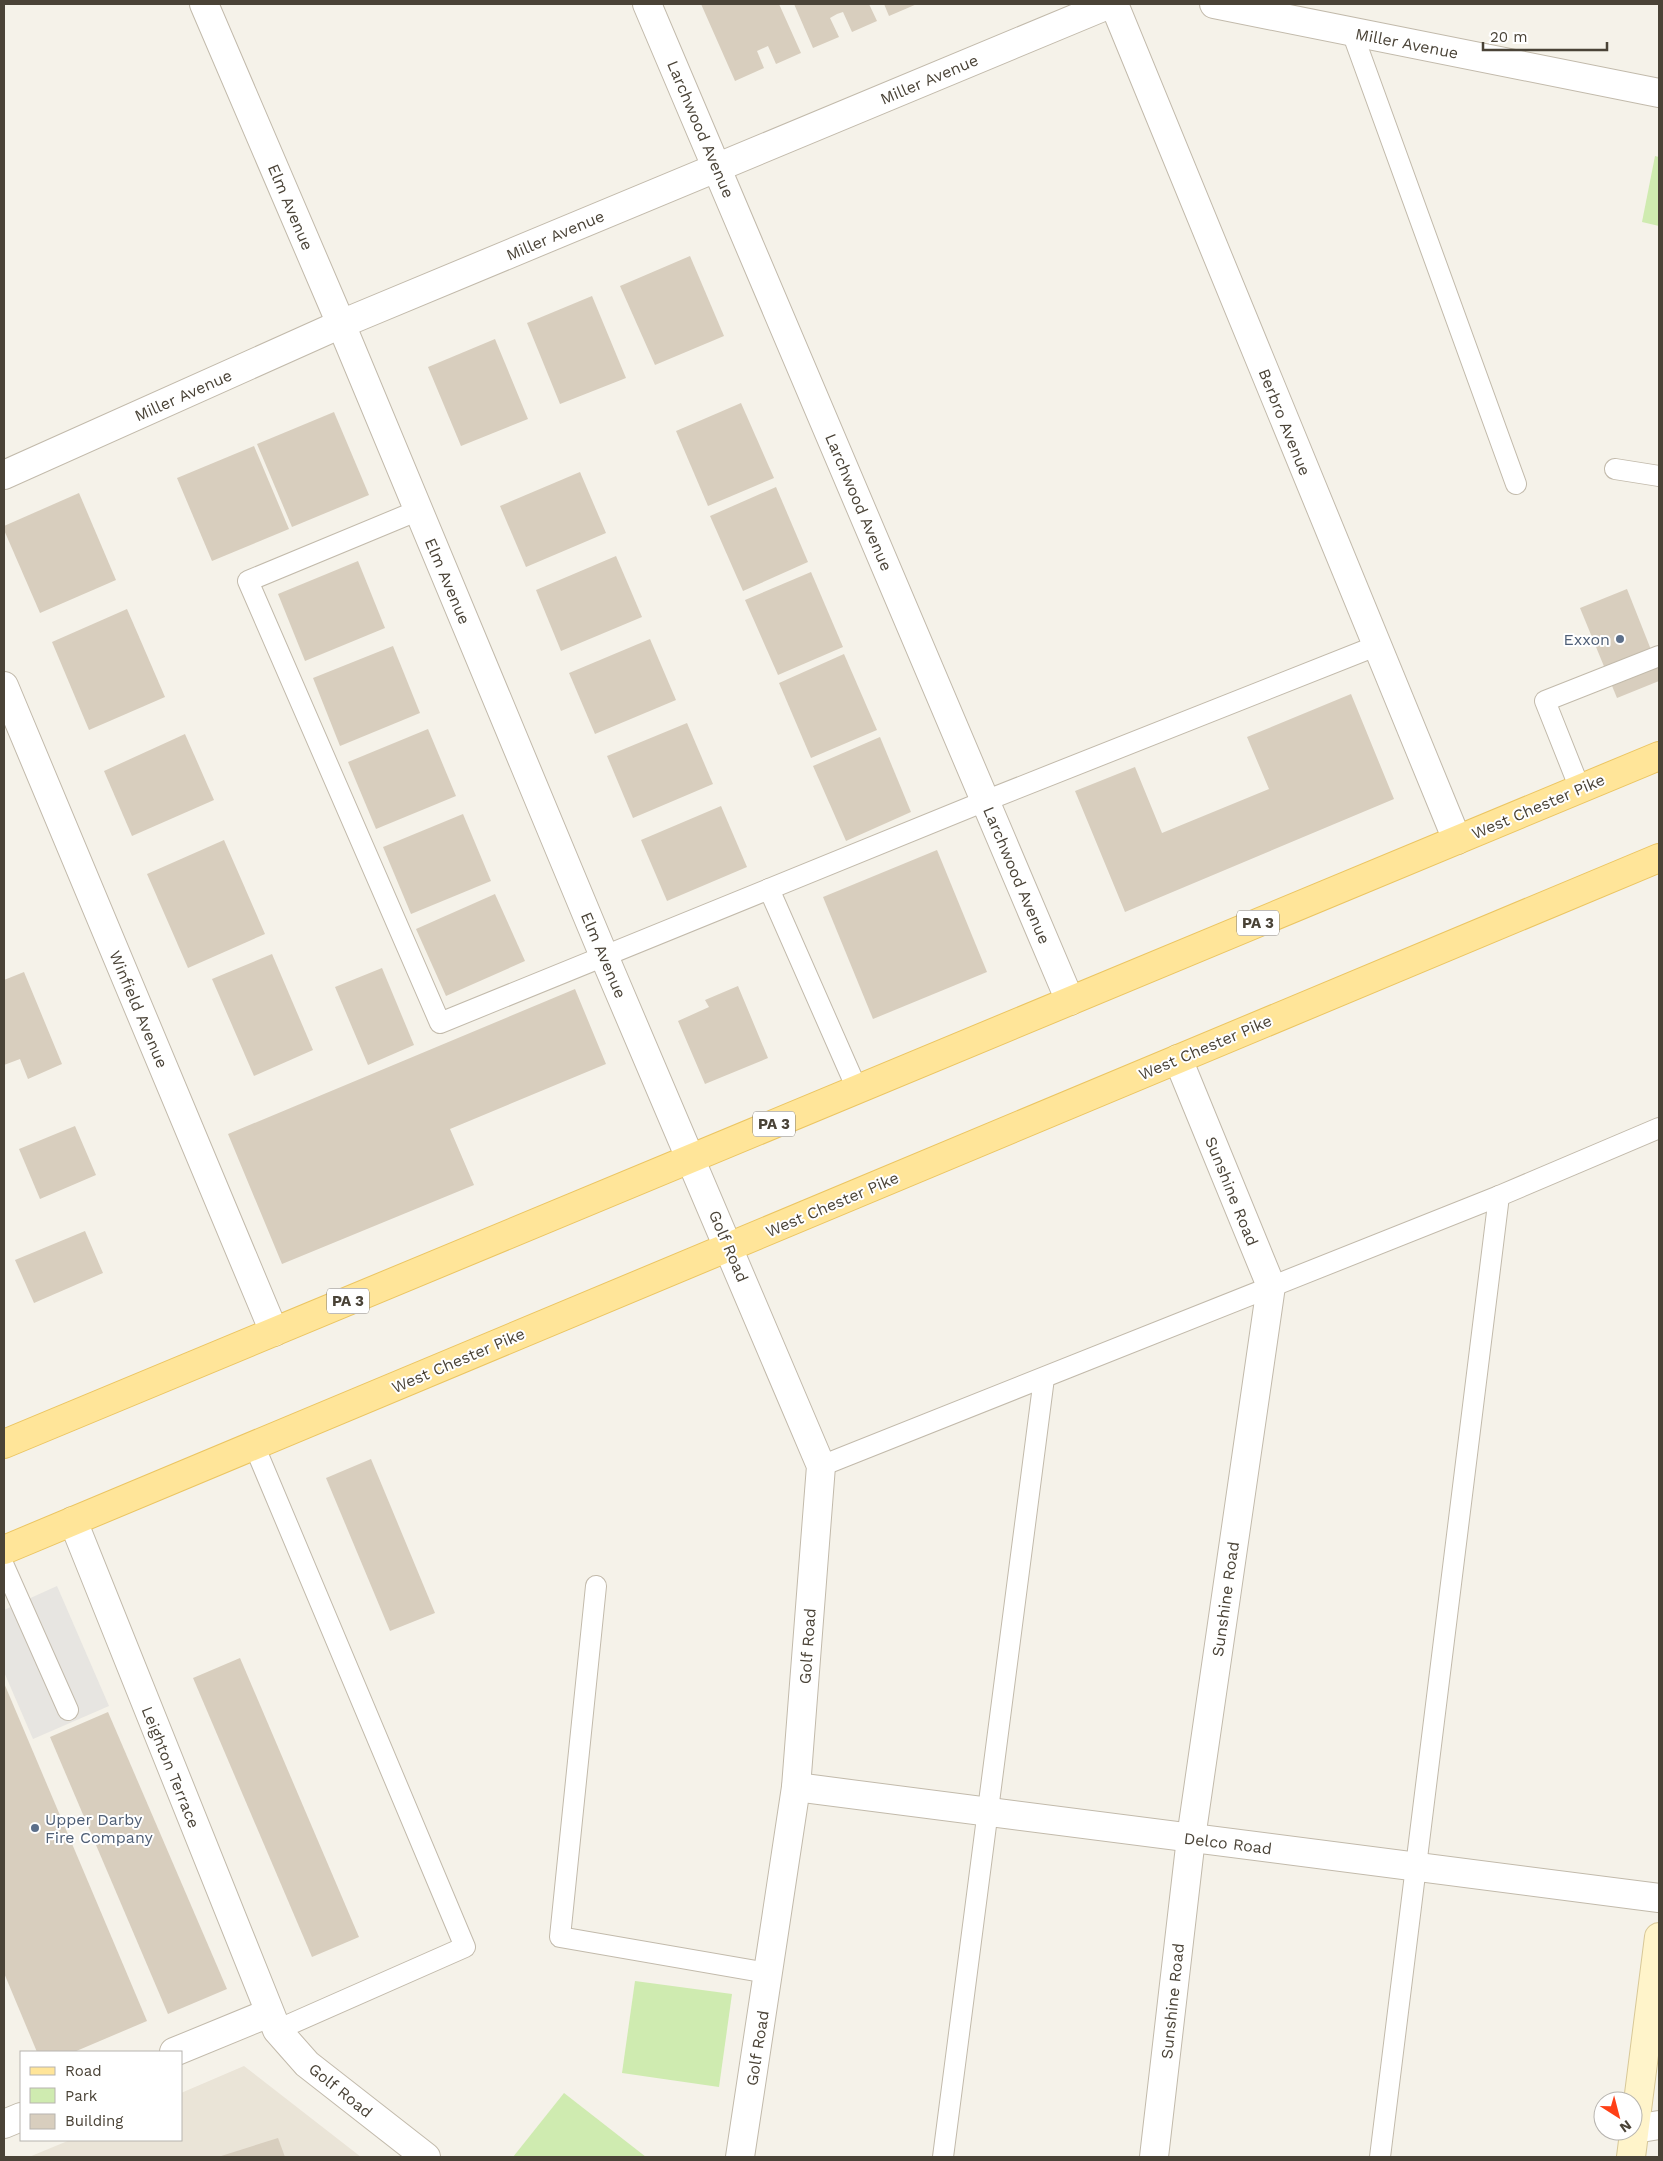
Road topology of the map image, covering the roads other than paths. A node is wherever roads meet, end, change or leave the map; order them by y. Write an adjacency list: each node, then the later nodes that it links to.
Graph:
1 (204, 4): 8 (street, Elm Avenue)
2 (647, 4): 7 (street, Larchwood Avenue)
3 (1112, 4): 7 (street, Miller Avenue); 14 (street, Berbro Avenue)
4 (1214, 4): 5 (street, Miller Avenue)
5 (1352, 32): 6 (street, Miller Avenue); 12 (lane)
6 (1659, 93)
7 (718, 166): 8 (street, Miller Avenue); 19 (street, Larchwood Avenue)
8 (341, 324): 10 (street, Miller Avenue); 13 (street, Elm Avenue)
9 (1615, 470): 11 (lane)
10 (4, 475)
11 (1659, 476)
12 (1516, 484)
13 (418, 510): 23 (street, Elm Avenue); 23 (lane)
14 (1376, 646): 19 (lane); 20 (street, Berbro Avenue)
15 (1659, 656): 18 (lane)
16 (4, 686): 32 (street, Winfield Avenue)
17 (1659, 756): 18 (main road, West Chester Pike / PA 3)
18 (1580, 788): 20 (main road, West Chester Pike / PA 3)
19 (985, 801): 22 (lane); 24 (street, Larchwood Avenue)
20 (1457, 840): 24 (main road, West Chester Pike / PA 3)
21 (1659, 858): 25 (main road, West Chester Pike)
22 (769, 889): 23 (lane); 26 (lane)
23 (604, 956): 28 (street, Elm Avenue)
24 (1070, 1001): 26 (main road, West Chester Pike / PA 3)
25 (1178, 1059): 30 (main road, West Chester Pike); 31 (street, Sunshine Road)
26 (857, 1090): 28 (main road, West Chester Pike / PA 3)
27 (1659, 1128): 29 (lane)
28 (691, 1158): 30 (street, Golf Road); 32 (main road, West Chester Pike / PA 3)
29 (1499, 1196): 31 (lane); 45 (lane)
30 (730, 1247): 35 (main road, West Chester Pike); 36 (street, Golf Road)
31 (1271, 1286): 33 (lane); 44 (street, Sunshine Road)
32 (274, 1332): 34 (main road, West Chester Pike / PA 3)
33 (1044, 1378): 36 (lane); 43 (lane)
34 (4, 1444)
35 (254, 1445): 37 (main road, West Chester Pike); 49 (lane)
36 (821, 1466): 42 (street, Golf Road)
37 (73, 1521): 38 (main road, West Chester Pike); 49 (street, Leighton Terrace)
38 (4, 1550)
39 (4, 1566): 41 (lane)
40 (596, 1586): 48 (lane)
41 (68, 1710)
42 (796, 1787): 43 (street, Delco Road); 48 (street, Golf Road)
43 (987, 1811): 44 (street, Delco Road); 56 (lane)
44 (1191, 1838): 45 (street, Delco Road); 57 (street, Sunshine Road)
45 (1416, 1867): 46 (street, Delco Road); 58 (lane)
46 (1659, 1898)
47 (1659, 1937): 53 (main road)
48 (768, 1973): 55 (street, Golf Road)
49 (273, 2021): 50 (street); 54 (street, Golf Road)
50 (177, 2051)
51 (20, 2116): 52 (street)
52 (4, 2124)
53 (1647, 2127): 59 (main road)
54 (412, 2153)
55 (740, 2157)
56 (943, 2157)
57 (1154, 2157)
58 (1380, 2157)
59 (1631, 2157)

